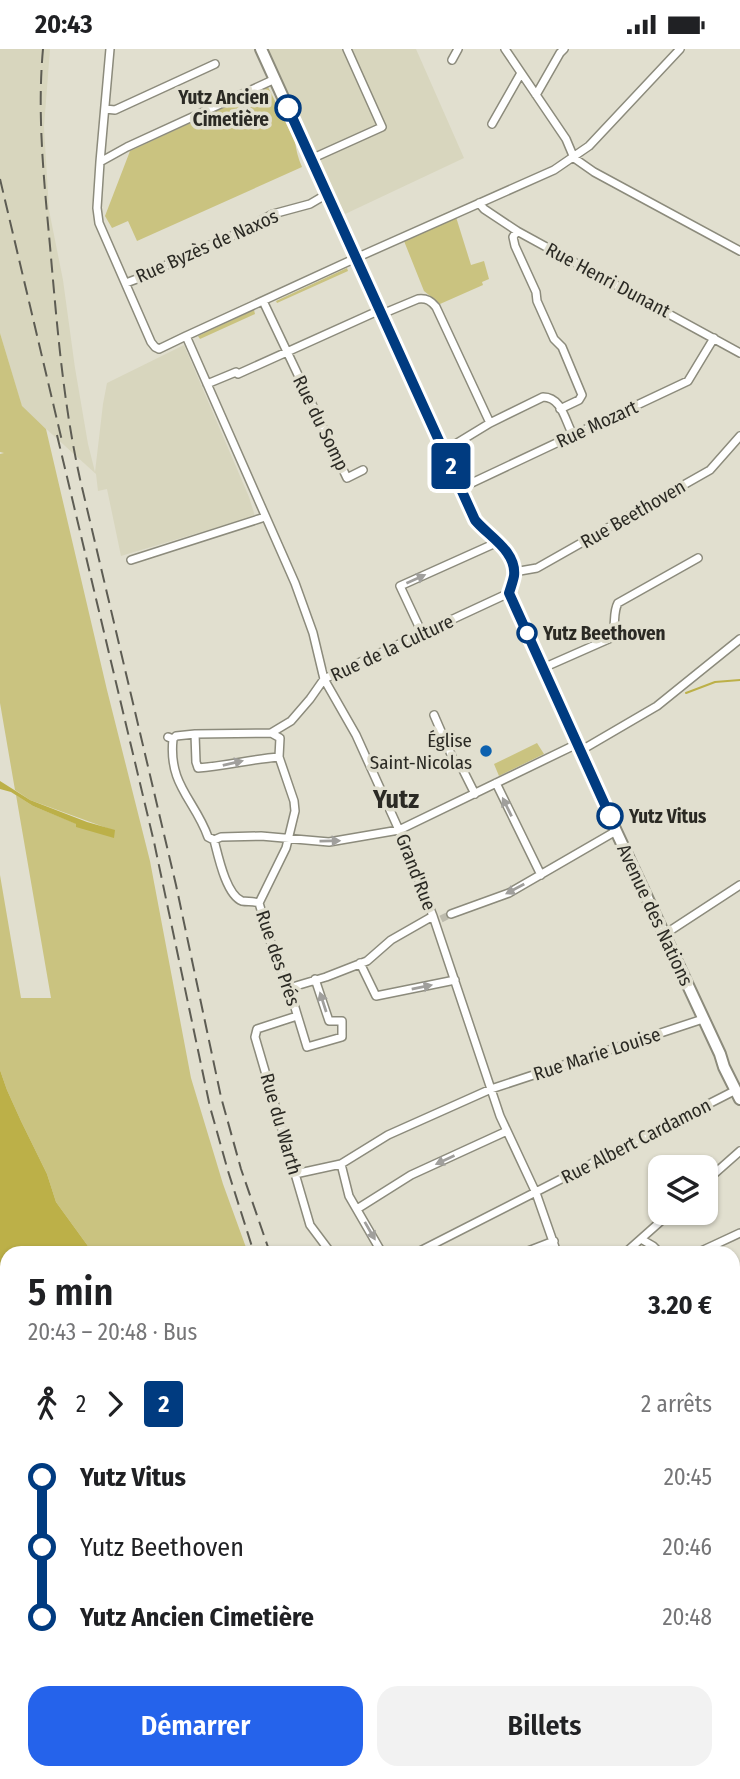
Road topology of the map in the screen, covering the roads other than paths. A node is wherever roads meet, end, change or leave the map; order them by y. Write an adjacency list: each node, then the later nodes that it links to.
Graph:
1 (110, 49): 13 (street)
2 (261, 49): 11 (main road)
3 (347, 49): 16 (street)
4 (458, 49): 8 (street)
5 (505, 49): 10 (street)
6 (565, 49): 12 (street)
7 (680, 49): 15 (street)
8 (452, 61)
9 (215, 64): 13 (street)
10 (522, 73): 12 (street); 14 (street)
11 (275, 79): 16 (main road); 17 (street)
12 (536, 95): 15 (street)
13 (104, 109): 17 (street)
14 (492, 124)
15 (574, 158): 19 (street); 21 (street)
16 (311, 159): 18 (main road)
17 (100, 162): 23 (street)
18 (327, 194): 22 (main road); 23 (street, Rue Byzès de Naxos)
19 (479, 203): 20 (street, Rue Henri Dunant); 22 (street)
20 (517, 231): 27 (street, Rue Henri Dunant); 31 (street)
21 (740, 251)
22 (356, 258): 24 (street); 25 (main road)
23 (126, 283): 26 (street)
24 (263, 301): 26 (street); 28 (street, Rue du Somp)
25 (381, 312): 28 (street); 32 (street); 35 (main road)
26 (186, 336): 30 (street, Grand'Rue)
27 (714, 338): 29 (street, Rue Henri Dunant); 33 (street, Rue Mozart)
28 (288, 353): 30 (street, Rue du Somp); 36 (street, Rue du Somp)
29 (740, 353)
30 (207, 384): 38 (street, Grand'Rue)
31 (561, 409): 32 (street); 33 (street)
32 (490, 423): 35 (street)
33 (573, 435): 37 (street, Rue Mozart)
34 (740, 436): 42 (street, Rue Beethoven)
35 (444, 451): 37 (main road)
36 (363, 470)
37 (461, 488): 39 (main road)
38 (265, 517): 41 (street); 47 (street, Grand'Rue)
39 (498, 542): 42 (main road); 44 (street, one-way to 39)
40 (698, 558): 46 (street)
41 (131, 560)
42 (514, 572): 43 (main road)
43 (509, 593): 44 (street, Rue de la Culture); 46 (main road, Avenue des Nations)
44 (422, 633): 47 (street, Rue de la Culture)
45 (740, 639): 51 (street)
46 (543, 668): 51 (main road, Avenue des Nations)
47 (324, 679): 49 (street, Rue de la Culture); 55 (street, Grand'Rue)
48 (434, 715): 54 (street)
49 (271, 733): 50 (street); 52 (street)
50 (195, 734): 52 (street, one-way to 52); 57 (street, Rue des Prés)
51 (579, 748): 53 (street); 56 (main road, Avenue des Nations)
52 (279, 757): 58 (street)
53 (496, 783): 54 (street); 59 (street, one-way to 53)
54 (475, 794): 55 (street)
55 (399, 830): 58 (street, one-way to 55); 63 (street, Grand'Rue)
56 (617, 831): 59 (street); 64 (main road, Avenue des Nations)
57 (211, 838): 58 (street); 61 (street, Rue des Prés)
58 (289, 838): 61 (street)
59 (541, 875): 62 (street, one-way to 62)
60 (740, 885): 64 (street)
61 (259, 903): 68 (street, Rue des Prés)
62 (452, 915)
63 (436, 919): 65 (street); 67 (street, Grand'Rue)
64 (665, 934): 70 (main road, Avenue des Nations)
65 (360, 963): 66 (street); 67 (street, one-way to 67)
66 (315, 979): 68 (street); 69 (street, Rue des Prés, one-way to 66)
67 (455, 980): 71 (street, Grand'Rue)
68 (289, 988): 69 (street, Rue des Prés)
69 (297, 1016): 77 (street, Rue du Warth)
70 (704, 1019): 71 (street, Rue Marie Louise); 72 (main road, Avenue des Nations)
71 (491, 1089): 73 (street, Grand'Rue); 75 (street, Rue Marie Louise)
72 (738, 1095): 78 (street, Rue Albert Cardamon)
73 (508, 1131): 78 (street, Grand'Rue); 79 (street, one-way to 79)
74 (740, 1151): 76 (street)
75 (341, 1164): 77 (street, Rue Marie Louise); 79 (street)
76 (718, 1170)
77 (295, 1174): 84 (street, Rue du Warth)
78 (536, 1193): 83 (street, Grand'Rue); 86 (street, Rue Albert Cardamon)
79 (357, 1209): 85 (street, one-way to 85)
80 (657, 1225): 82 (street)
81 (740, 1233): 91 (street)
82 (641, 1239): 89 (street); 90 (street)
83 (554, 1241): 87 (street); 88 (street, Grand'Rue)
84 (326, 1246)
85 (378, 1246)
86 (429, 1246)
87 (541, 1246)
88 (555, 1246)
89 (633, 1246)
90 (653, 1246)
91 (712, 1246)

